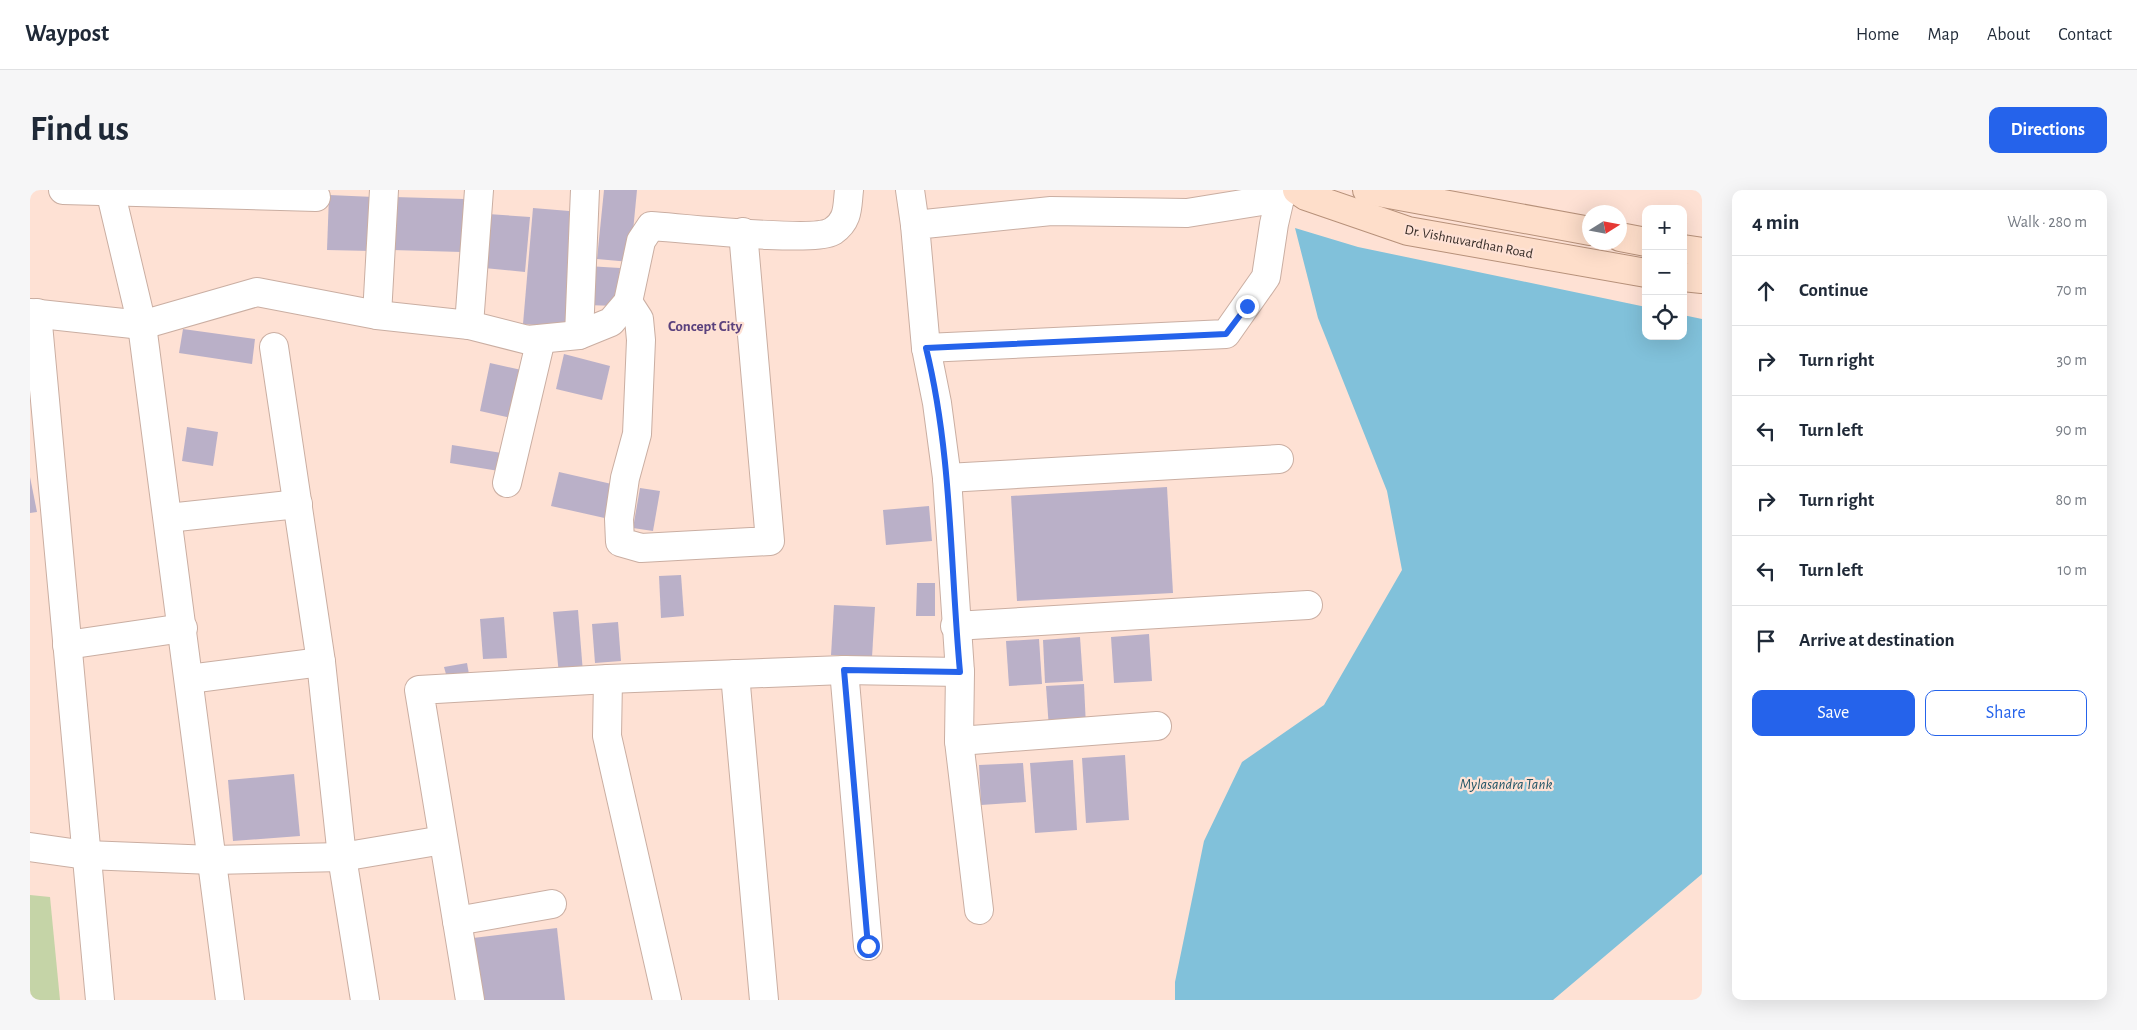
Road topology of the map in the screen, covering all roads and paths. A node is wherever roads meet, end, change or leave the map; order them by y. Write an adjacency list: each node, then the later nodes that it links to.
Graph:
1 (63, 190): 8 (street)
2 (384, 190): 23 (street)
3 (479, 190): 25 (street)
4 (585, 190): 26 (street)
5 (849, 190): 13 (street)
6 (910, 190): 11 (street)
7 (1367, 190): 12 (main road)
8 (110, 191): 10 (street); 24 (street)
9 (1288, 193): 11 (street); 18 (main road, Dr. Vishnuvardhan Road); 29 (street)
10 (316, 198)
11 (915, 225): 29 (street)
12 (1582, 230)
13 (742, 232): 21 (street); 21 (street)
14 (1627, 238): 15 (main road)
15 (1642, 241)
16 (1687, 250): 17 (main road)
17 (1702, 252)
18 (1642, 272)
19 (1687, 277): 20 (main road)
20 (1702, 279)
21 (628, 302): 26 (street)
22 (34, 313): 24 (street); 38 (street)
23 (378, 314): 24 (street); 25 (street)
24 (142, 325): 34 (street)
25 (469, 325): 27 (street)
26 (579, 335): 27 (street)
27 (541, 339): 32 (street)
28 (274, 347): 33 (street)
29 (926, 348): 31 (street)
30 (1279, 459): 31 (street)
31 (947, 478): 36 (street)
32 (507, 483)
33 (298, 504): 34 (street); 39 (street)
34 (168, 518): 37 (street)
35 (1308, 604): 36 (street)
36 (955, 626): 41 (street)
37 (182, 628): 38 (street); 44 (street)
38 (67, 645): 49 (street)
39 (321, 662): 44 (street); 50 (street)
40 (844, 670): 41 (street); 42 (street); 55 (street)
41 (960, 672): 46 (street)
42 (735, 674): 43 (street); 61 (street)
43 (608, 678): 47 (street); 60 (street)
44 (190, 680): 51 (street)
45 (1158, 726): 46 (street)
46 (959, 741): 53 (street)
47 (443, 840): 50 (street); 54 (street)
48 (30, 847): 49 (street)
49 (86, 855): 51 (street); 56 (street)
50 (342, 857): 51 (street); 58 (street)
51 (213, 860): 57 (street)
52 (552, 904): 54 (street)
53 (978, 910)
54 (457, 921): 59 (street)
55 (868, 946)
56 (100, 1000)
57 (230, 1000)
58 (365, 1000)
59 (470, 1000)
60 (667, 1000)
61 (764, 1000)

